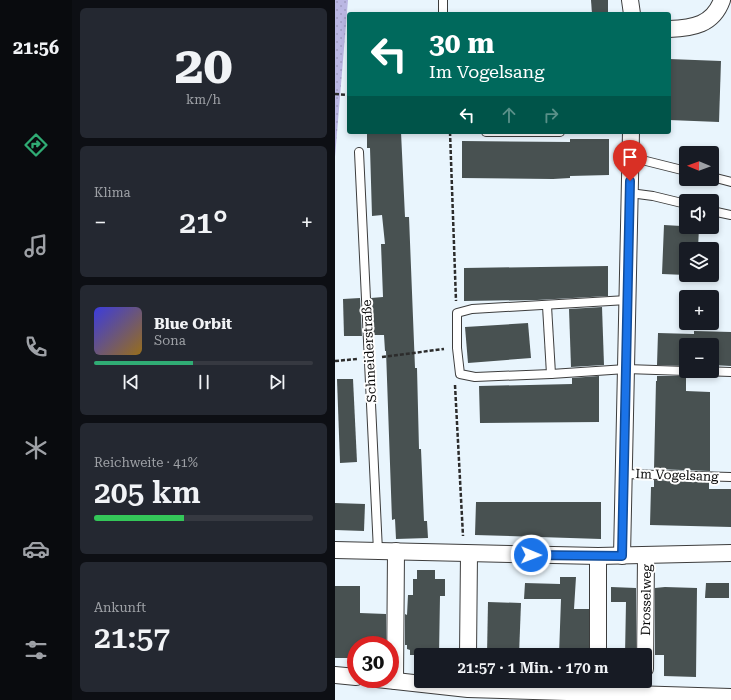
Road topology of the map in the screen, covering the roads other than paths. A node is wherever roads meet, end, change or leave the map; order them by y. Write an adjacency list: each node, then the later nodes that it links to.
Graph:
1 (443, 0): 4 (lane)
2 (630, 0): 5 (street)
3 (722, 0): 6 (street)
4 (443, 12)
5 (632, 12)
6 (671, 29)
7 (631, 134): 9 (street, Im Vogelsang)
8 (359, 152): 27 (lane, Schneiderstraße)
9 (630, 157): 10 (lane); 13 (street, Im Vogelsang)
10 (679, 169)
11 (719, 179): 12 (lane)
12 (731, 182)
13 (630, 193): 14 (lane); 17 (street, Im Vogelsang)
14 (679, 202)
15 (719, 212): 16 (lane)
16 (731, 215)
17 (627, 300): 18 (lane); 19 (street, Im Vogelsang)
18 (547, 306): 23 (lane); 23 (lane)
19 (626, 369): 20 (lane); 23 (lane); 24 (street, Im Vogelsang)
20 (679, 370)
21 (719, 372): 22 (lane)
22 (731, 372)
23 (551, 374)
24 (623, 474): 25 (lane, Im Vogelsang); 33 (street, Im Vogelsang)
25 (731, 477)
26 (335, 550): 27 (street)
27 (378, 551): 28 (street)
28 (396, 551): 30 (street); 34 (street)
29 (731, 553): 31 (street)
30 (469, 554): 32 (street); 35 (street)
31 (647, 555): 33 (street); 37 (street, Drosselweg)
32 (598, 556): 33 (street); 36 (street)
33 (622, 556)
34 (395, 636)
35 (468, 648)
36 (597, 648)
37 (645, 648)
38 (335, 675): 39 (street)
39 (347, 676)
40 (399, 681): 41 (street)
41 (414, 682)
42 (645, 688): 43 (street)
43 (731, 698)

